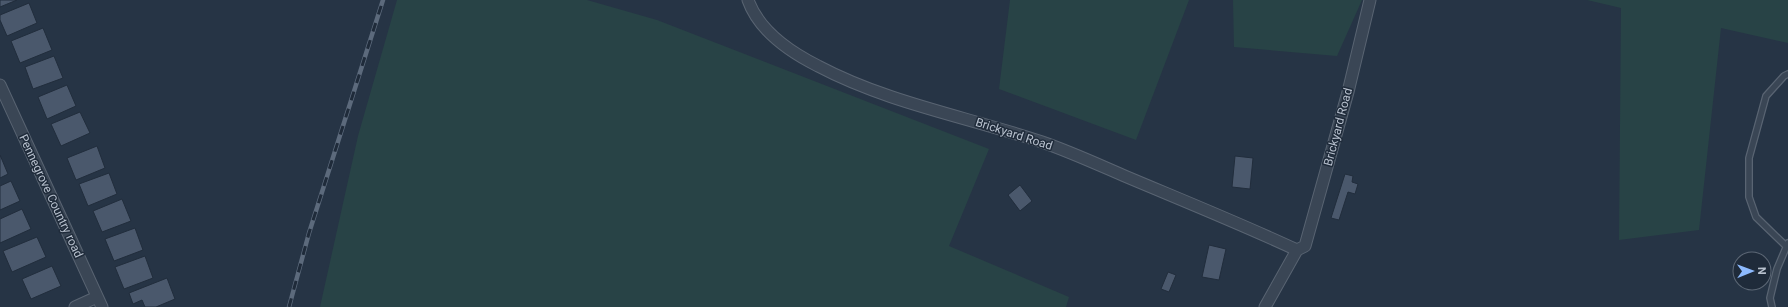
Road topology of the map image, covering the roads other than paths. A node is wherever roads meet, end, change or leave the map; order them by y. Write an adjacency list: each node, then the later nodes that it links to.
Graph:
1 (748, 0): 6 (street, Brickyard Road)
2 (1370, 0): 6 (street, Brickyard Road)
3 (1788, 74): 5 (lane)
4 (0, 85): 7 (street, Pennegrove Country road)
5 (1787, 244): 10 (lane)
6 (1297, 250): 9 (street, Brickyard Road)
7 (100, 302): 8 (street)
8 (76, 307)
9 (1265, 307)
10 (1772, 307)

